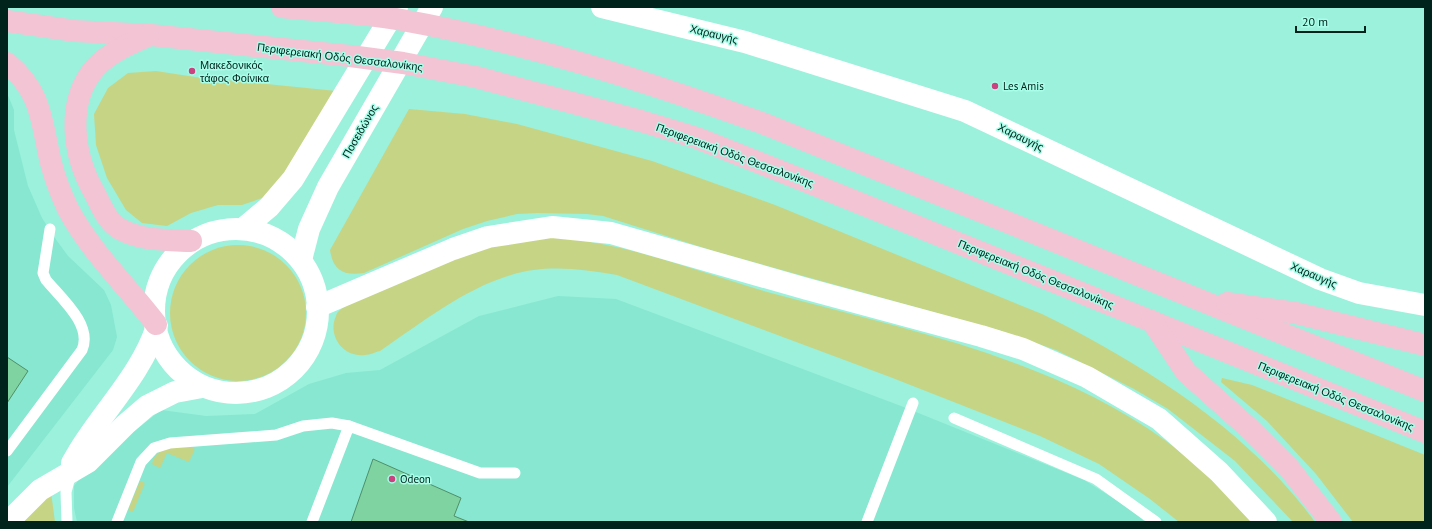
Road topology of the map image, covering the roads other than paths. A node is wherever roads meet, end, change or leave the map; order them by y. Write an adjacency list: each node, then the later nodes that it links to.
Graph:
1 (282, 7): 12 (highway)
2 (397, 7): 8 (street)
3 (432, 7): 11 (street, Ποσειδώνος)
4 (602, 7): 13 (street, Χαραυγής)
5 (7, 21): 6 (highway, Περιφερειακή Οδός Θεσσαλονίκης)
6 (151, 35): 10 (highway); 15 (highway, Περιφερειακή Οδός Θεσσαλονίκης)
7 (7, 63): 16 (highway)
8 (244, 228): 10 (street); 11 (street)
9 (50, 229): 24 (lane)
10 (191, 241): 16 (street)
11 (301, 260): 14 (street)
12 (1191, 297): 17 (highway); 19 (highway)
13 (1425, 305)
14 (317, 307): 18 (street); 33 (street)
15 (1152, 320): 23 (highway, Περιφερειακή Οδός Θεσσαλονίκης); 34 (highway)
16 (157, 325): 18 (street); 25 (street)
17 (1425, 346)
18 (202, 387): 25 (street)
19 (1425, 391)
20 (913, 403): 31 (lane)
21 (954, 418): 32 (lane)
22 (349, 426): 26 (lane); 29 (lane); 30 (lane)
23 (1425, 432)
24 (7, 451)
25 (72, 471): 27 (street); 28 (lane)
26 (515, 473)
27 (8, 521)
28 (67, 522)
29 (117, 522)
30 (312, 522)
31 (867, 522)
32 (1156, 522)
33 (1266, 522)
34 (1331, 522)

